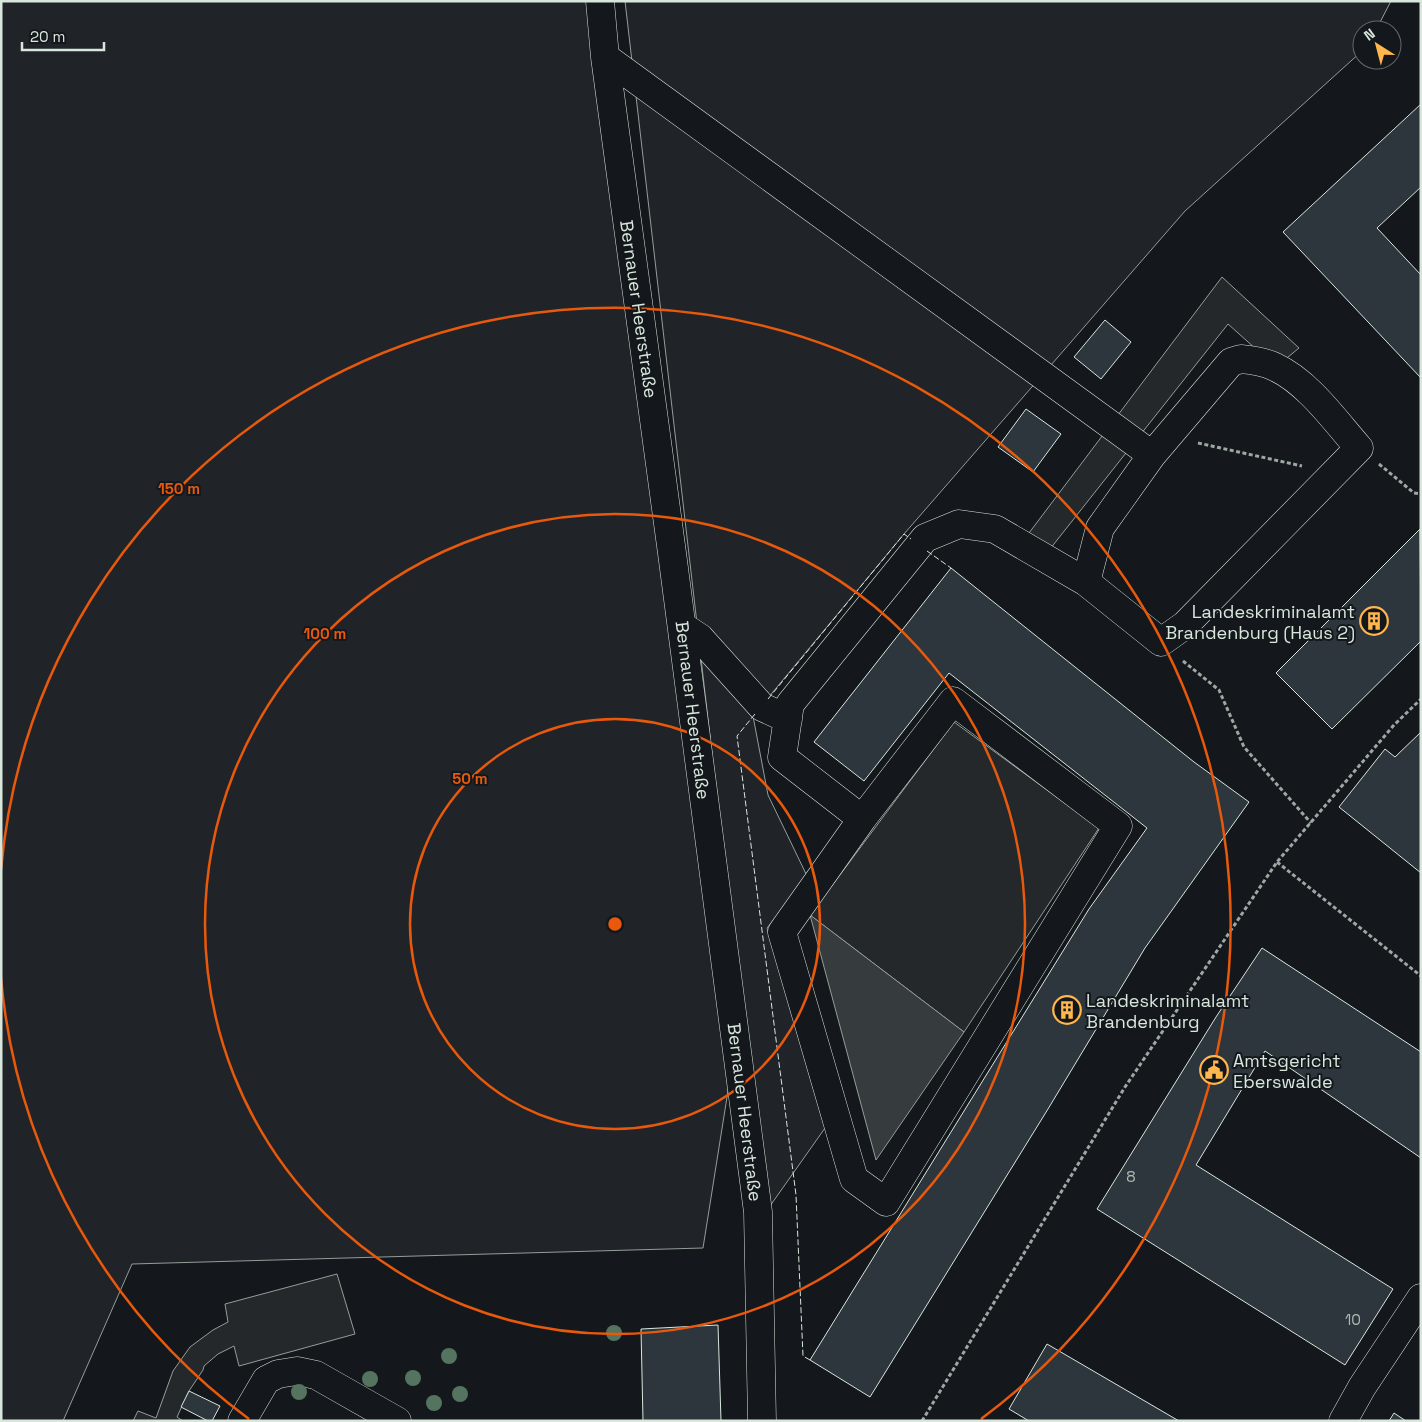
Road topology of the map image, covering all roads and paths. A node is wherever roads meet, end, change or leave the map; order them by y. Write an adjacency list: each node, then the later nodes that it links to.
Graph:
1 (600, 1): 2 (street, Bernauer Heerstraße)
2 (605, 57): 3 (street); 8 (street, Bernauer Heerstraße)
3 (1160, 446): 4 (street); 5 (path); 7 (street)
4 (1360, 448): 5 (street); 6 (path)
5 (1334, 474): 9 (street)
6 (1421, 494)
7 (1086, 582): 9 (street); 11 (street)
8 (682, 626): 11 (street); 19 (street, Bernauer Heerstraße)
9 (1161, 642): 13 (path)
10 (1421, 699): 13 (path)
11 (788, 719): 12 (street)
12 (862, 819): 12 (street)
13 (1311, 823): 14 (path)
14 (1277, 862): 15 (path); 20 (path)
15 (1421, 976)
16 (1421, 1298): 21 (street)
17 (242, 1421): 18 (street)
18 (397, 1421)
19 (762, 1421)
20 (922, 1421)
21 (1343, 1421)

